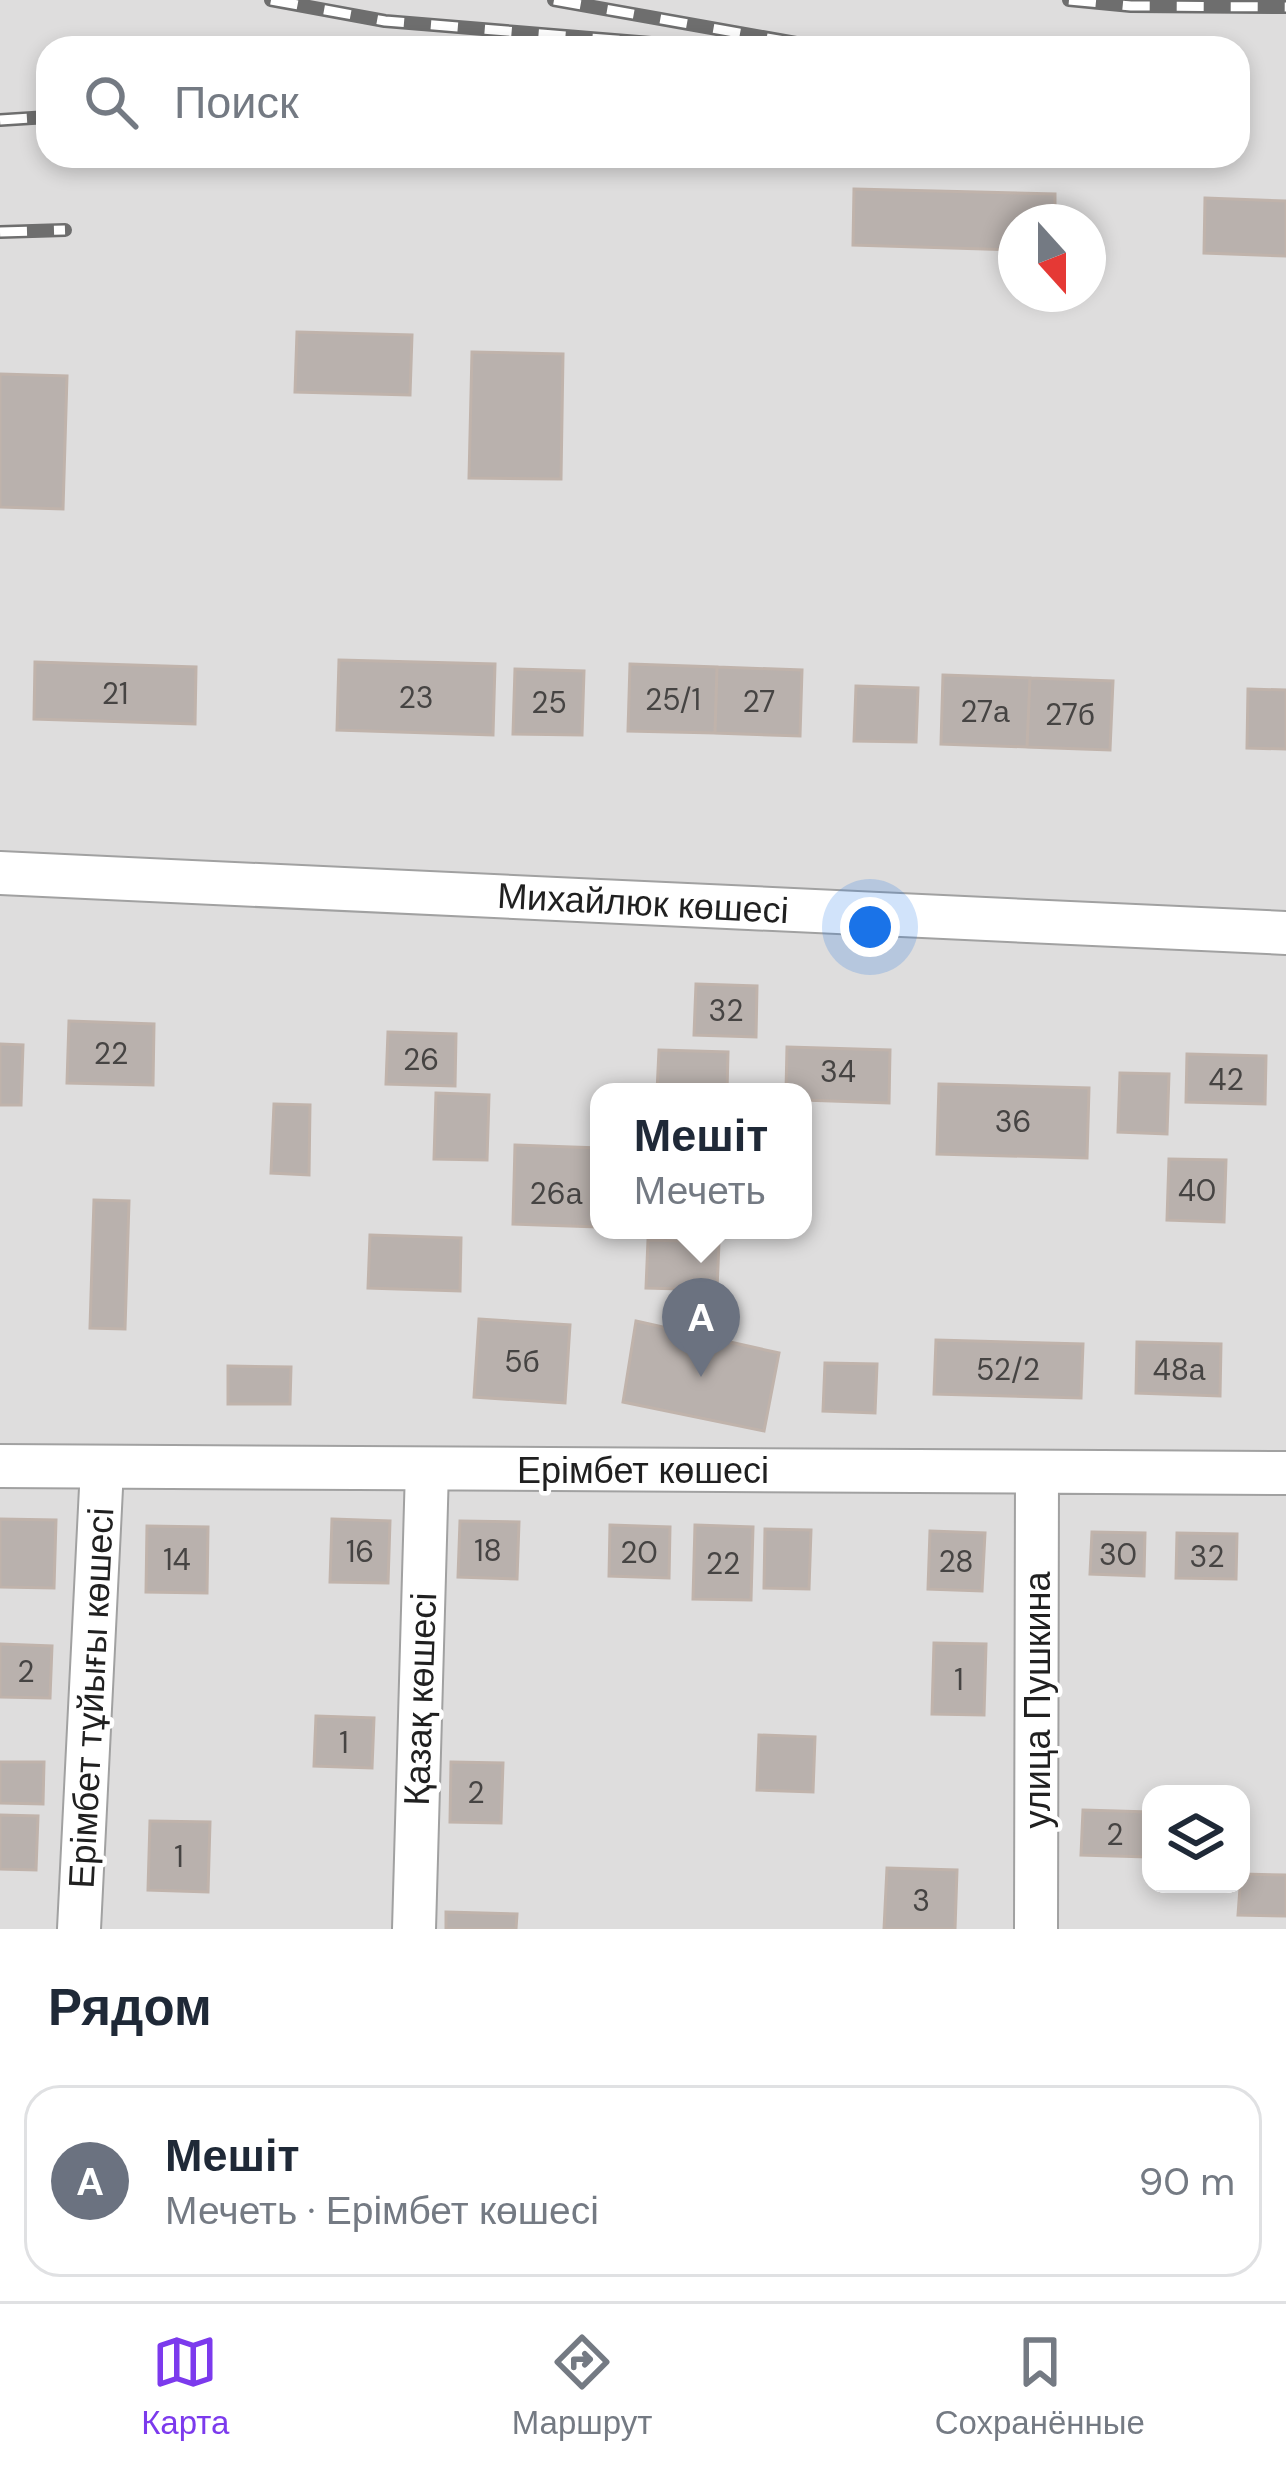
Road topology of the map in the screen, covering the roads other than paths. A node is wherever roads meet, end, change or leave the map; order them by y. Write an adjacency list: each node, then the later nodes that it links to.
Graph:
1 (0, 873): 2 (street, Михайлюк көшесі)
2 (1286, 933)
3 (0, 1466): 4 (street, Ерімбет көшесі)
4 (103, 1468): 5 (street, Ерімбет көшесі); 8 (street, Ерімбет тұйығы көшесі)
5 (427, 1469): 6 (street, Ерімбет көшесі); 9 (street, Қазақ көшесі)
6 (1037, 1472): 7 (street, Ерімбет көшесі); 10 (street, улица Пушкина)
7 (1286, 1473)
8 (79, 1929)
9 (414, 1929)
10 (1036, 1929)

